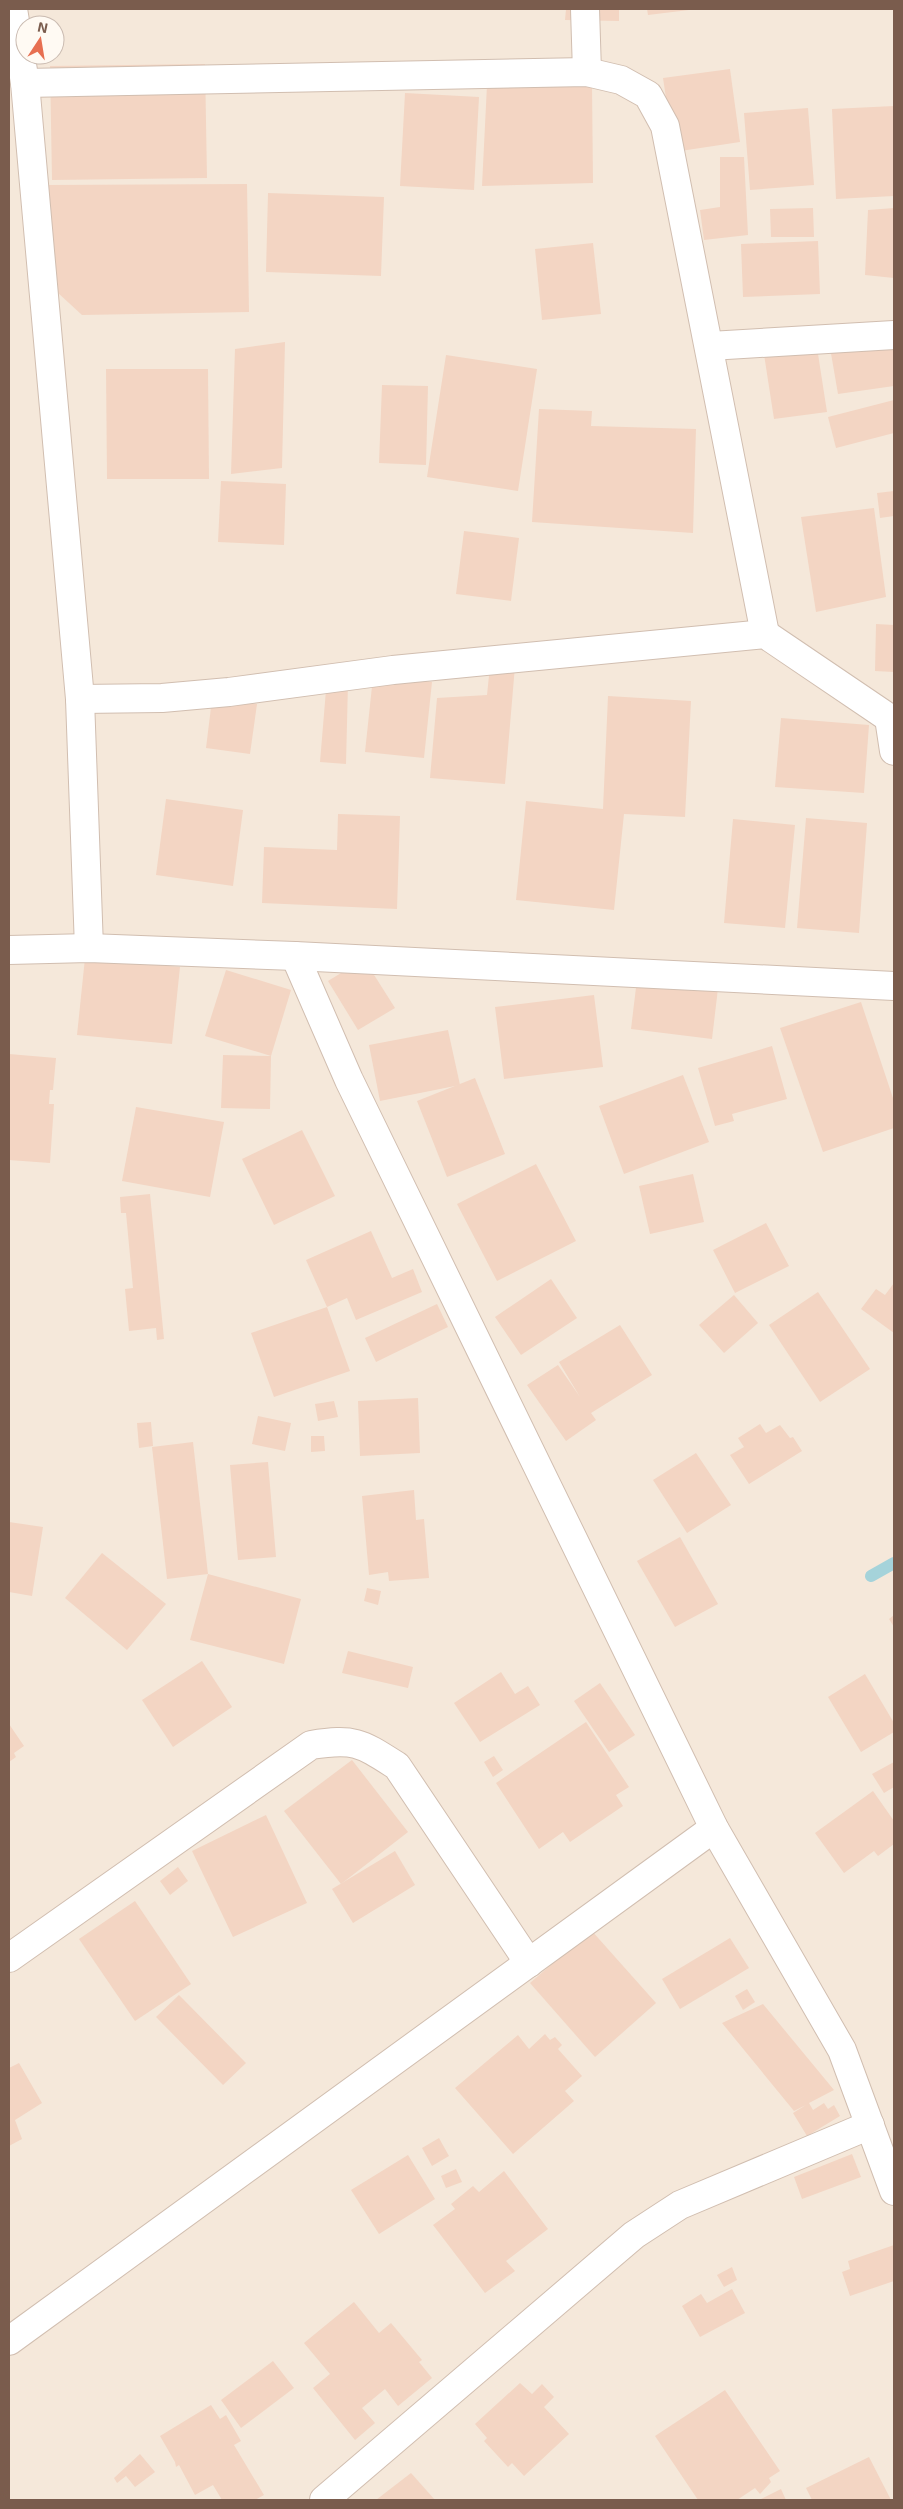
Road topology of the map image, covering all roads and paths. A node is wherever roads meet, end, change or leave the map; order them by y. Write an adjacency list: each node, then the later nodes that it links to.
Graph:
1 (13, 9): 4 (street)
2 (585, 9): 3 (street)
3 (587, 72): 4 (street); 6 (street)
4 (25, 83): 8 (street)
5 (894, 336): 6 (street)
6 (710, 346): 7 (street)
7 (765, 634): 8 (street); 9 (street)
8 (80, 699): 11 (street)
9 (892, 718): 10 (street)
10 (894, 751)
11 (89, 948): 12 (street); 13 (street)
12 (9, 950)
13 (295, 956): 14 (street); 15 (street)
14 (894, 986)
15 (714, 1828): 17 (street); 18 (street)
16 (9, 1958): 17 (street)
17 (529, 1962): 20 (street)
18 (870, 2125): 19 (street); 21 (street)
19 (894, 2191)
20 (9, 2340)
21 (324, 2500)

